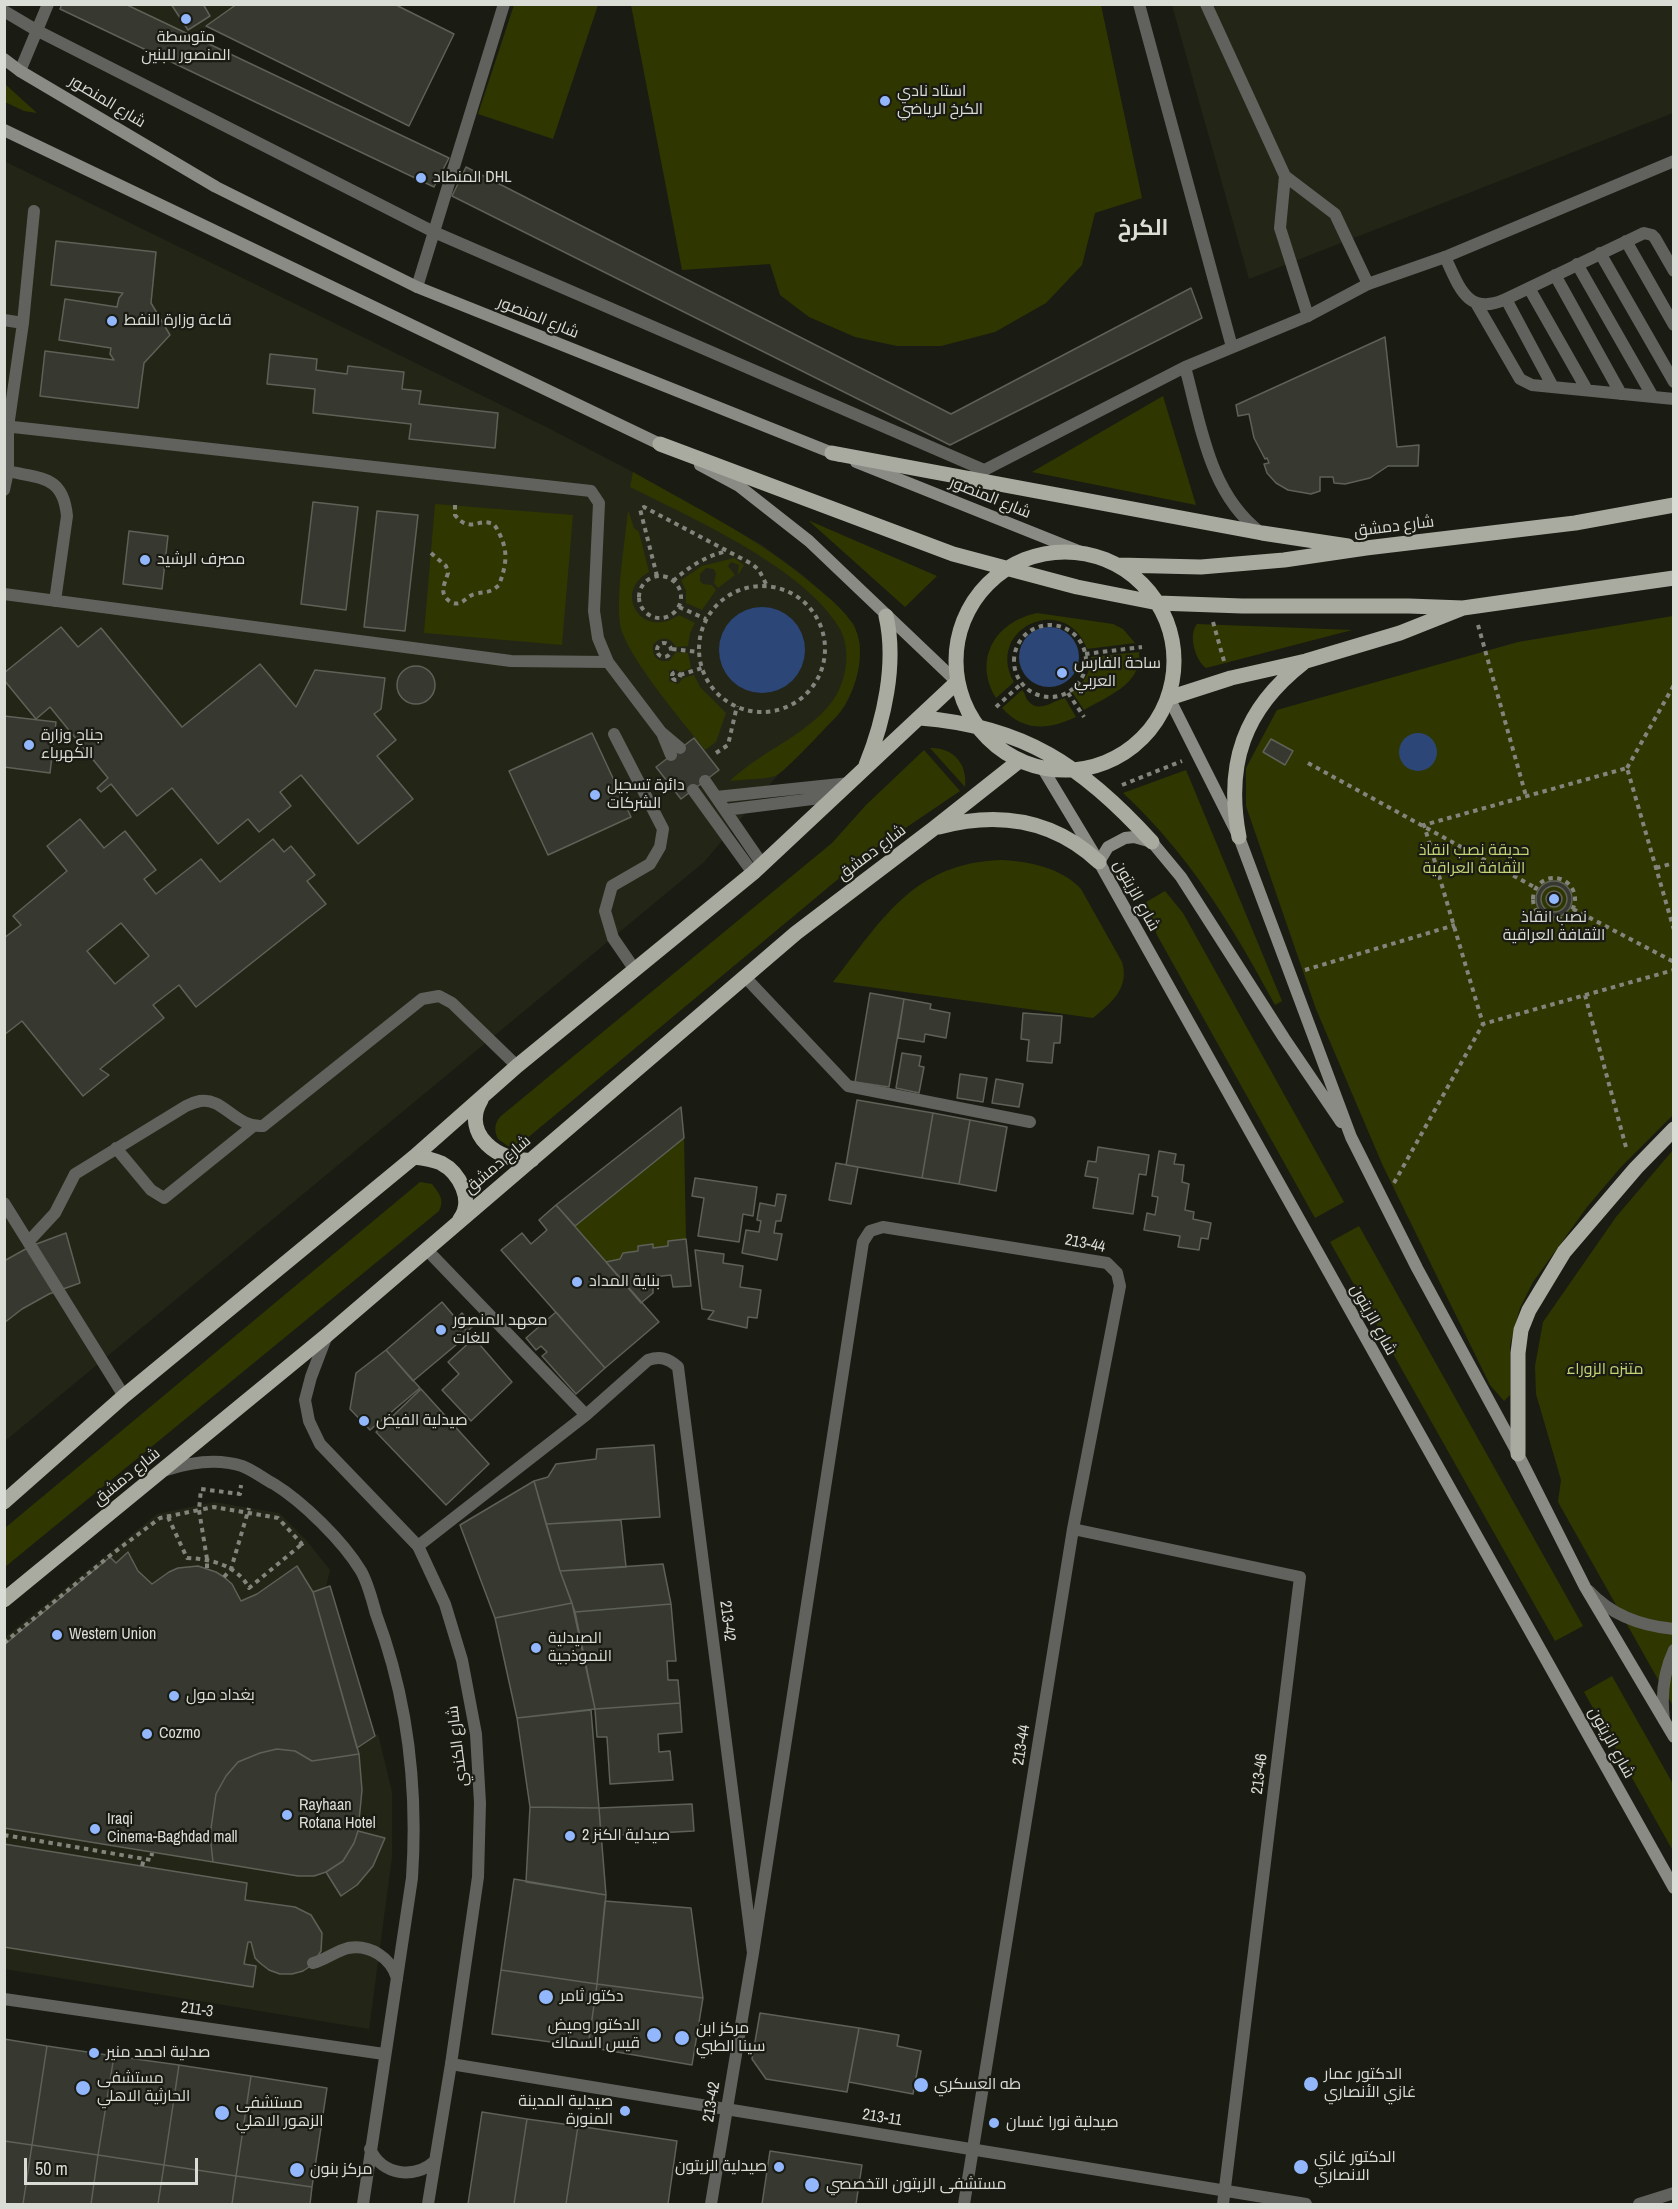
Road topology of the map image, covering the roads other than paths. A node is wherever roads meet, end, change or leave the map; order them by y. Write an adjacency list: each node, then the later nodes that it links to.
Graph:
1 (48, 4): 6 (street)
2 (504, 4): 13 (street)
3 (1139, 4): 29 (street)
4 (1206, 4): 11 (street)
5 (4, 11): 6 (street)
6 (36, 30): 8 (street); 13 (street)
7 (4, 59): 8 (main road, شارع المنصور)
8 (20, 71): 21 (main road, شارع المنصور)
9 (4, 130): 38 (main road)
10 (1674, 161): 16 (street)
11 (1285, 176): 20 (street); 25 (street)
12 (34, 211): 27 (street)
13 (434, 232): 21 (street); 40 (street)
14 (1626, 241): 15 (street); 18 (street); 28 (street)
15 (1600, 254): 17 (street); 31 (street)
16 (1445, 257): 20 (street); 24 (street)
17 (1577, 264): 19 (street); 35 (street)
18 (1674, 271)
19 (1555, 275): 22 (street); 34 (street)
20 (1368, 284): 25 (street)
21 (417, 287): 39 (main road, شارع المنصور)
22 (1529, 288): 23 (street); 33 (street)
23 (1506, 299): 24 (street); 32 (street)
24 (1476, 303): 32 (street)
25 (1308, 316): 29 (street)
26 (4, 320): 27 (street)
27 (23, 322): 37 (street)
28 (1674, 325)
29 (1232, 347): 30 (street)
30 (1185, 367): 40 (street); 45 (street)
31 (1674, 382)
32 (1553, 387): 33 (street)
33 (1587, 390): 34 (street)
34 (1621, 394): 35 (street)
35 (1653, 397): 36 (street)
36 (1674, 399)
37 (6, 427): 41 (street); 57 (street)
38 (660, 444): 49 (main road); 55 (main road)
39 (832, 453): 42 (main road); 47 (main road, شارع المنصور)
40 (984, 470): 42 (street)
41 (8, 471): 43 (street); 52 (street)
42 (967, 480): 45 (main road)
43 (4, 490)
44 (1674, 505): 46 (main road, شارع دمشق)
45 (1262, 533): 46 (main road)
46 (1366, 548): 48 (main road, شارع دمشق)
47 (1086, 554): 48 (main road); 49 (main road)
48 (1118, 565): 53 (main road)
49 (1006, 568): 53 (main road); 58 (main road)
50 (1674, 578): 54 (main road)
51 (4, 594): 52 (street)
52 (55, 602): 57 (street)
53 (1158, 603): 54 (main road); 59 (main road)
54 (1468, 607): 56 (main road)
55 (886, 615): 58 (main road); 66 (main road)
56 (1306, 661): 59 (main road); 75 (main road)
57 (608, 662): 63 (street)
58 (957, 682): 60 (main road); 61 (main road)
59 (1169, 698): 67 (main road); 75 (main road)
60 (920, 718): 61 (main road); 66 (main road)
61 (975, 725): 64 (main road); 67 (main road)
62 (614, 735): 79 (street)
63 (676, 752)
64 (1019, 761): 65 (main road); 74 (main road, شارع دمشق)
65 (1043, 769): 67 (main road); 77 (main road, شارع الزيتون)
66 (864, 770): 69 (main road)
67 (1077, 771): 76 (main road)
68 (705, 781): 72 (street)
69 (850, 783): 71 (main road); 72 (street)
70 (693, 790): 78 (street)
71 (836, 796): 73 (street); 78 (main road)
72 (716, 797): 73 (street)
73 (725, 810): 78 (street)
74 (933, 829): 77 (main road); 80 (main road, شارع دمشق)
75 (1239, 837): 86 (main road)
76 (1152, 842): 77 (main road); 86 (main road)
77 (1099, 862): 108 (main road, شارع الزيتون)
78 (758, 868): 79 (main road)
79 (635, 970): 81 (main road)
80 (745, 977): 83 (street); 89 (main road, شارع دمشق)
81 (517, 1066): 82 (main road); 84 (street)
82 (481, 1100): 88 (main road); 89 (main road)
83 (1030, 1122)
84 (252, 1127): 87 (street); 87 (street)
85 (1674, 1129): 97 (main road)
86 (1352, 1137): 97 (main road)
87 (116, 1148): 92 (street)
88 (414, 1157): 91 (main road); 95 (main road)
89 (532, 1160): 91 (main road, شارع دمشق)
90 (4, 1203): 92 (street)
91 (457, 1224): 93 (main road, شارع دمشق)
92 (29, 1241): 95 (street)
93 (427, 1250): 94 (main road, شارع دمشق); 96 (street)
94 (327, 1335): 98 (main road, شارع دمشق); 101 (street, شارع الكندي)
95 (124, 1396): 99 (main road)
96 (586, 1415): 101 (street, 213-42); 109 (street, 213-42)
97 (1518, 1454): 102 (main road)
98 (162, 1471): 103 (main road, شارع دمشق); 111 (street)
99 (4, 1502)
100 (1073, 1529): 109 (street, 213-44); 117 (street, 213-44); 119 (street, 213-46)
101 (417, 1546): 114 (street, شارع الكندي)
102 (1585, 1587): 104 (street); 106 (main road)
103 (4, 1600)
104 (1674, 1629)
105 (1674, 1650): 106 (street)
106 (1665, 1722): 107 (main road)
107 (1674, 1737)
108 (1674, 1888)
109 (753, 1953): 115 (street, 213-42)
110 (313, 1964): 111 (street)
111 (397, 1978): 113 (street)
112 (4, 1999): 113 (street, 211-3)
113 (384, 2054): 116 (street)
114 (451, 2064): 115 (street, 213-11); 118 (street, شارع الكندي)
115 (727, 2109): 117 (street, 213-11); 123 (street, 213-42)
116 (370, 2149): 118 (street); 121 (street)
117 (973, 2150): 119 (street, 213-11); 124 (street, 213-44)
118 (435, 2161): 122 (street, شارع الكندي)
119 (1225, 2191): 125 (street, 213-46); 126 (street, 213-11)
120 (1674, 2193): 127 (street)
121 (363, 2205)
122 (428, 2205)
123 (711, 2205)
124 (964, 2205)
125 (1223, 2205)
126 (1306, 2205)
127 (1639, 2205)

